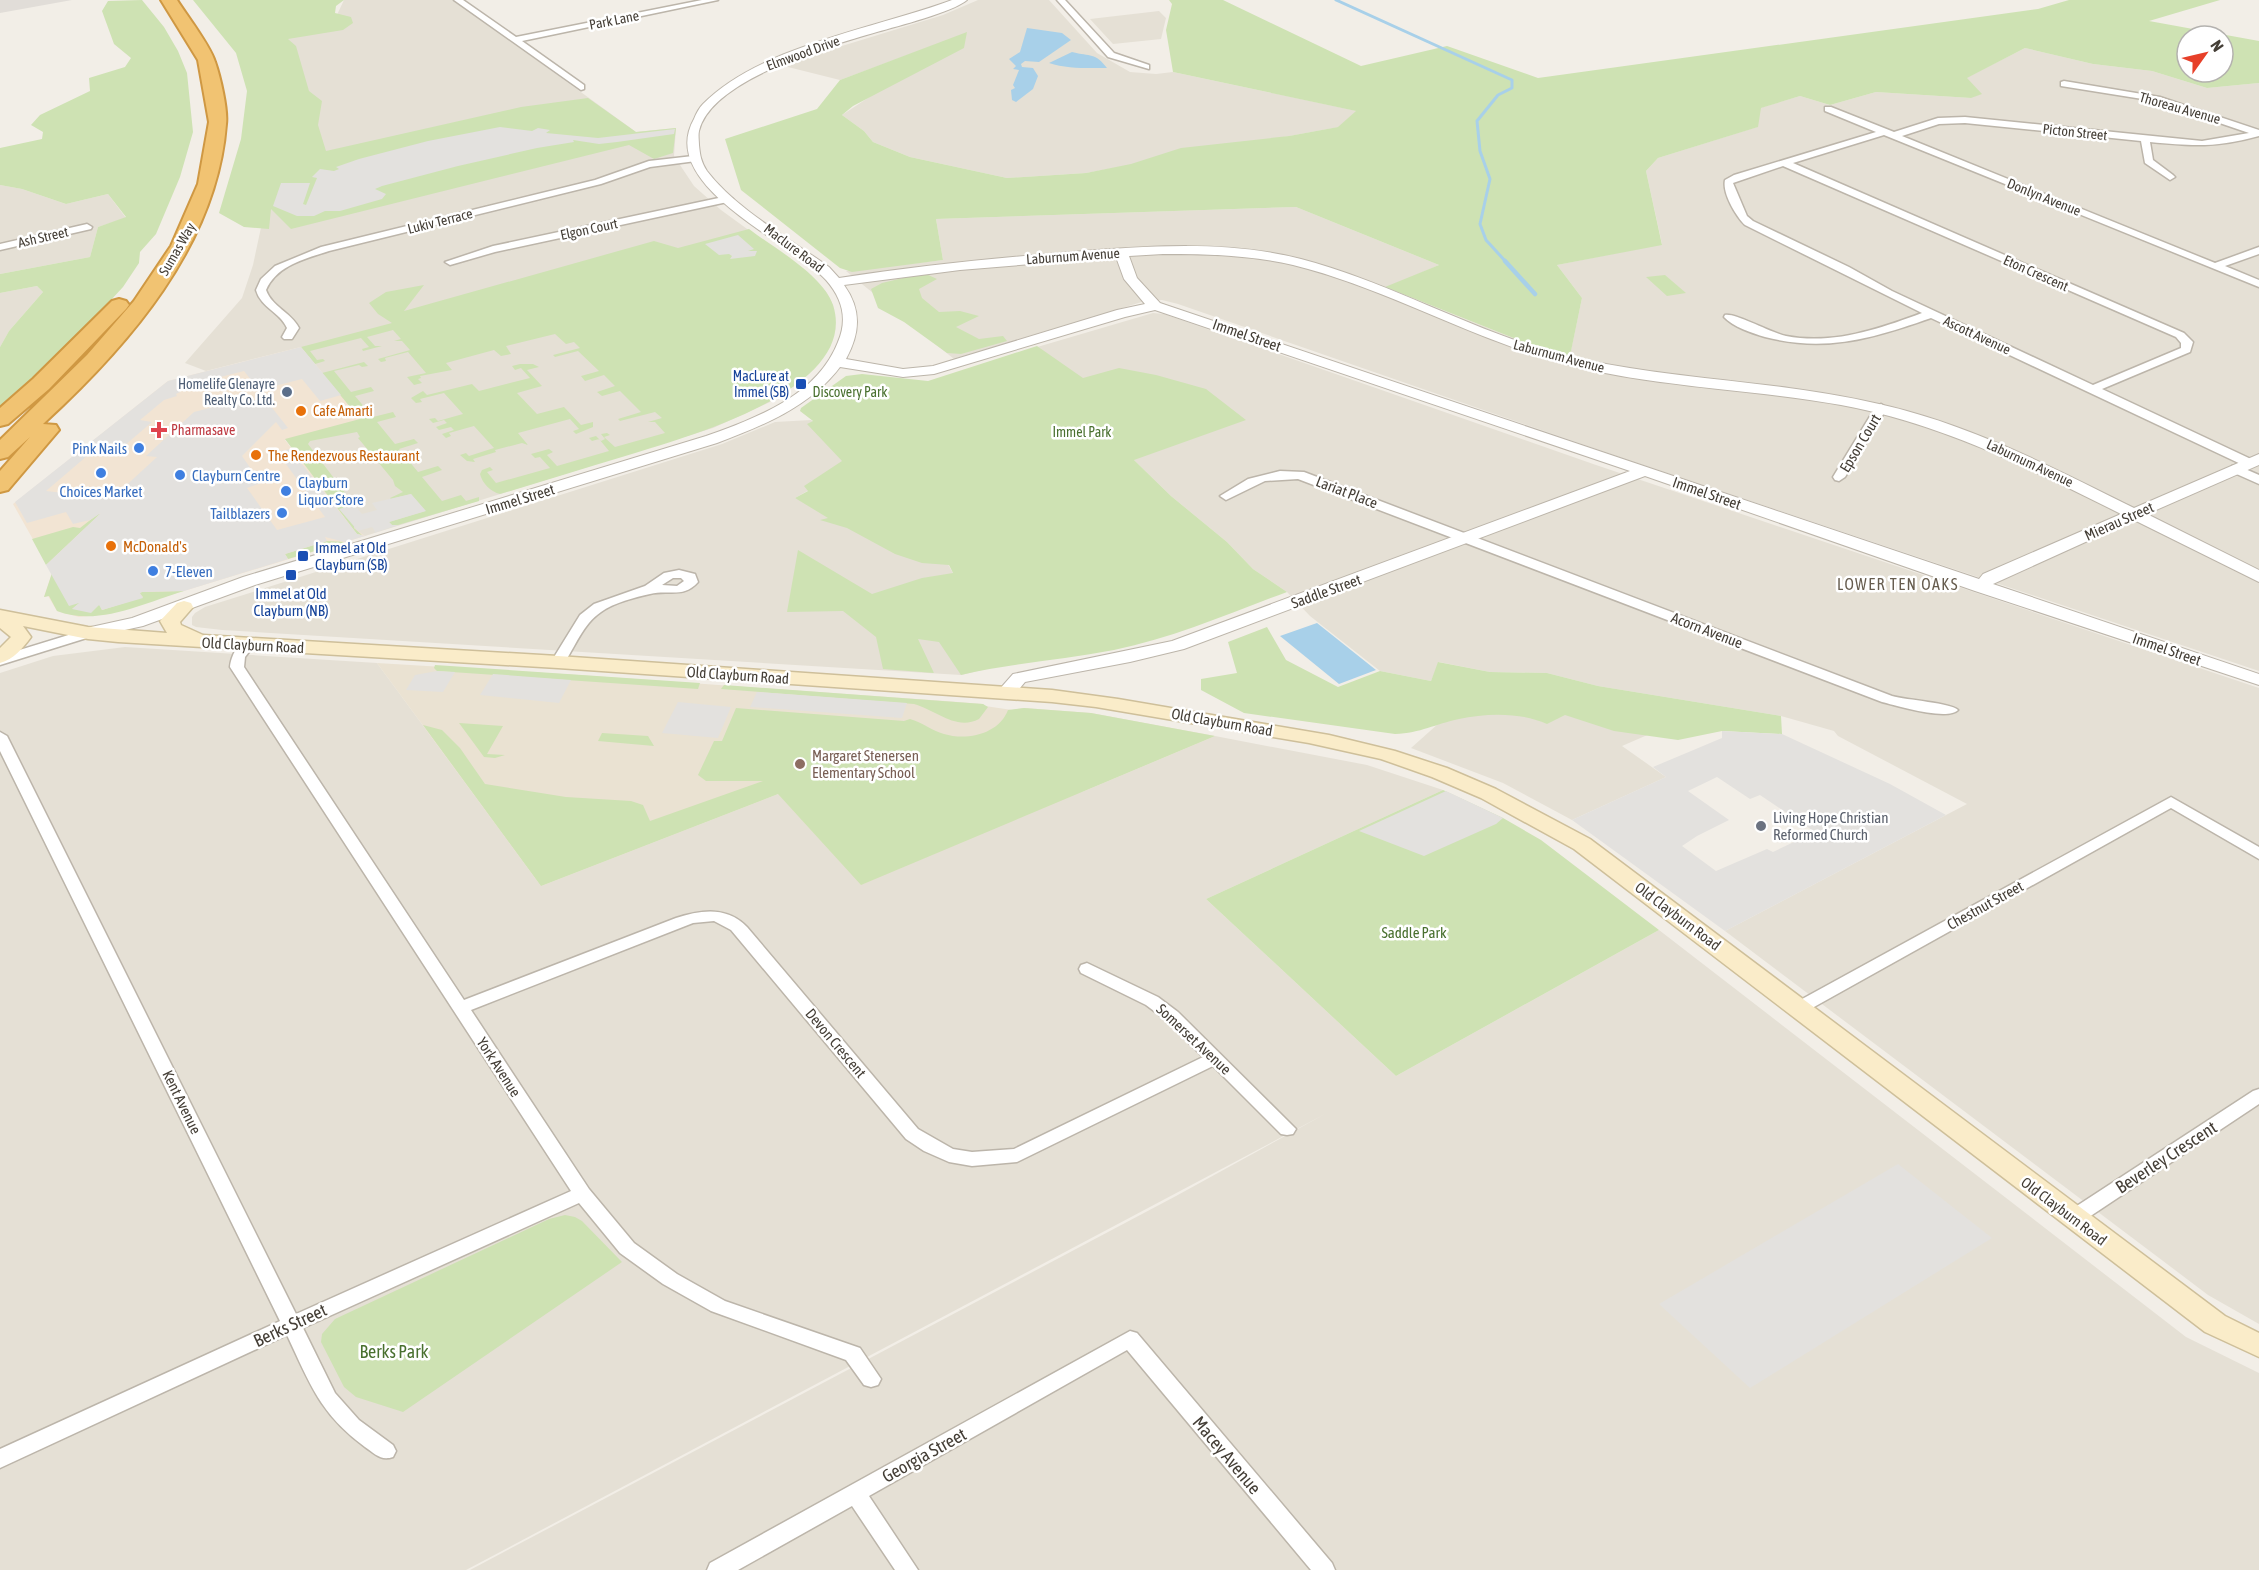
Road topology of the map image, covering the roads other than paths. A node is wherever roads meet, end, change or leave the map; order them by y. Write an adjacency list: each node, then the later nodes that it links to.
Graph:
1 (153, 0): 29 (highway, Sumas Way)
2 (169, 0): 20 (highway, Sumas Way)
3 (458, 0): 7 (street)
4 (714, 0): 7 (street, Park Lane)
5 (962, 0): 15 (street, Elmwood Drive)
6 (1061, 0): 8 (street)
7 (514, 40): 10 (street)
8 (1146, 67)
9 (2064, 84): 12 (street, Thoreau Avenue)
10 (580, 87)
11 (1828, 110): 13 (street, Donlyn Avenue)
12 (2259, 133): 14 (street, Picton Street)
13 (1888, 134): 14 (street, Picton Street); 16 (street, Picton Street); 26 (street, Donlyn Avenue)
14 (2145, 139): 17 (street)
15 (693, 159): 19 (street, Maclure Road); 33 (street, Lukiv Terrace)
16 (1784, 163): 18 (street, Picton Street); 35 (street, Eton Crescent)
17 (2170, 177)
18 (1728, 182): 31 (street, Ascott Avenue)
19 (728, 199): 25 (street, Elgon Court); 27 (street, Maclure Road)
20 (192, 226): 40 (highway, Sumas Way); 45 (highway)
21 (87, 227): 22 (street, Ash Street)
22 (0, 247)
23 (2259, 250): 26 (street)
24 (1121, 252): 27 (street, Laburnum Avenue); 30 (street); 37 (street, Laburnum Avenue)
25 (450, 262)
26 (2216, 266): 28 (street, Donlyn Avenue)
27 (837, 282): 34 (street, Maclure Road)
28 (2259, 284)
29 (135, 289): 38 (highway); 39 (highway, Sumas Way)
30 (1155, 306): 34 (street, Immel Street); 42 (street, Immel Street)
31 (1931, 314): 32 (street); 35 (street, Ascott Avenue)
32 (1730, 317)
33 (288, 337)
34 (837, 362): 36 (street, Maclure Road)
35 (2093, 389): 41 (street, Ascott Avenue)
36 (787, 406): 52 (street, Immel Street)
37 (1881, 408): 43 (street, Epson Court); 47 (street, Laburnum Avenue)
38 (0, 419)
39 (0, 434)
40 (0, 452)
41 (2248, 464): 44 (street, Ascott Avenue); 47 (street, Mierau Street)
42 (1642, 472): 48 (street, Saddle Street); 50 (street, Immel Street)
43 (1839, 477)
44 (2259, 480)
45 (0, 485)
46 (1226, 496): 48 (street, Lariat Place)
47 (2134, 514): 49 (street, Mierau Street); 51 (street, Laburnum Avenue)
48 (1467, 538): 63 (street, Saddle Street); 64 (street, Acorn Avenue)
49 (2033, 559): 50 (street); 53 (street, Mierau Street)
50 (1920, 566): 53 (street, Immel Street)
51 (2259, 577)
52 (249, 581): 55 (street, Immel Street); 57 (street, Immel Street)
53 (1981, 587): 62 (street, Immel Street)
54 (650, 589): 61 (street)
55 (184, 607): 57 (street, Immel Street); 58 (main road)
56 (0, 618): 57 (main road, Old Clayburn Road); 60 (main road)
57 (88, 633): 58 (main road, Old Clayburn Road); 60 (street, Immel Street)
58 (216, 642): 59 (main road, Old Clayburn Road)
59 (248, 644): 61 (main road, Old Clayburn Road); 68 (street, York Avenue)
60 (0, 659)
61 (558, 662): 63 (main road, Old Clayburn Road)
62 (2259, 680)
63 (1007, 692): 69 (main road, Old Clayburn Road)
64 (1951, 710)
65 (0, 736): 75 (street, Kent Avenue)
66 (2259, 854): 69 (street, Chestnut Street)
67 (1087, 969): 70 (street, Somerset Avenue)
68 (460, 1008): 70 (street, Devon Crescent); 73 (street, York Avenue)
69 (1799, 1008): 74 (main road, Old Clayburn Road)
70 (1215, 1058): 72 (street, Somerset Avenue)
71 (2259, 1095): 74 (street, Beverley Crescent)
72 (1287, 1129)
73 (582, 1194): 75 (street, Berks Street); 78 (street, York Avenue)
74 (2073, 1218): 77 (main road, Old Clayburn Road)
75 (291, 1323): 79 (street, Kent Avenue); 80 (street, Berks Street)
76 (1130, 1339): 81 (street, Georgia Street); 84 (street, Macey Avenue)
77 (2259, 1346)
78 (871, 1379)
79 (386, 1451)
80 (0, 1459)
81 (855, 1493): 82 (street, Georgia Street); 83 (street)
82 (718, 1570)
83 (907, 1570)
84 (1324, 1570)

